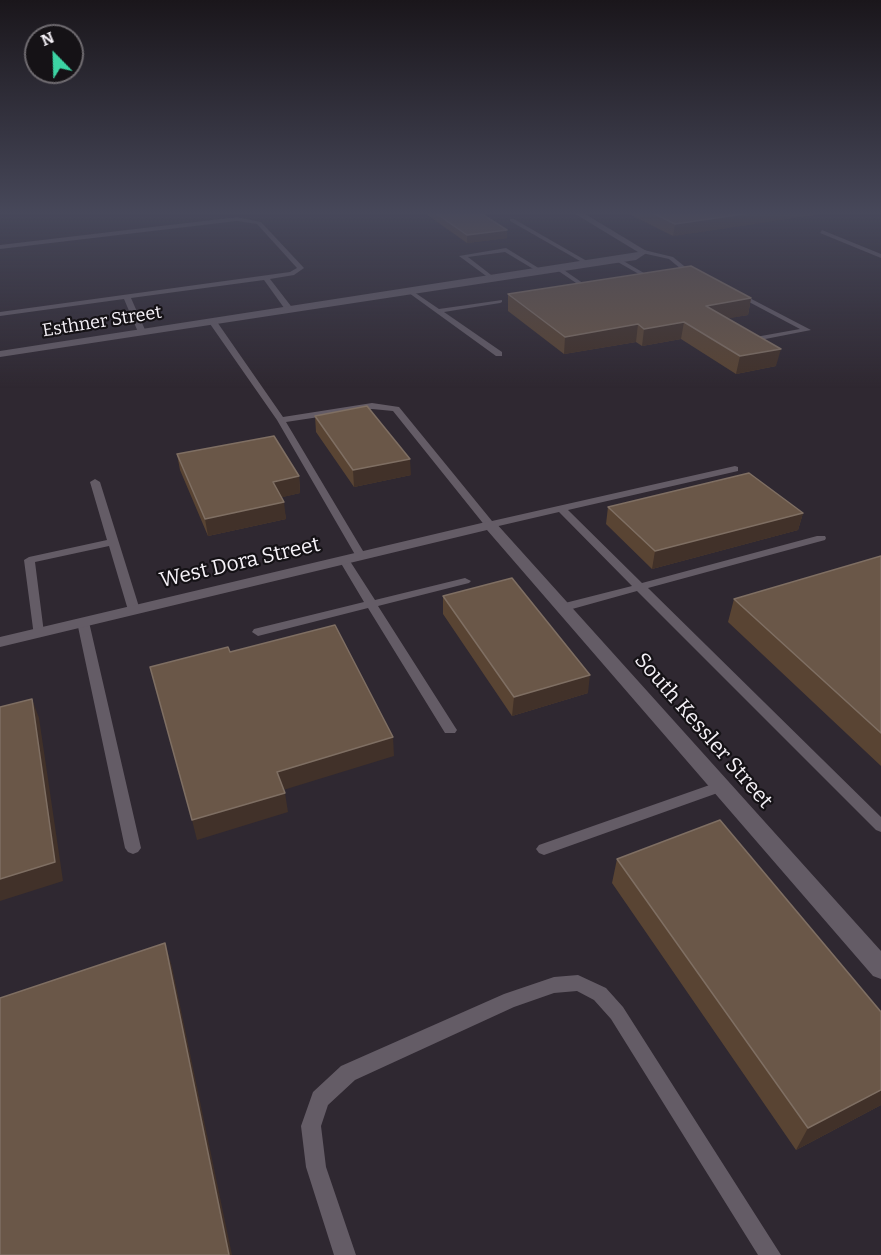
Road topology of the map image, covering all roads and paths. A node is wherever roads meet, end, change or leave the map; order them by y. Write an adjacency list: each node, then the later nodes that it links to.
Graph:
1 (297, 271): 13 (lane)
2 (482, 271): 15 (lane)
3 (550, 271): 8 (street, Esthner Street)
4 (561, 271): 17 (lane)
5 (636, 271): 12 (lane)
6 (682, 271): 9 (lane)
7 (687, 271): 11 (lane)
8 (542, 272): 15 (street, Esthner Street)
9 (666, 273)
10 (656, 274): 12 (lane)
11 (697, 275)
12 (646, 276): 14 (lane)
13 (266, 278): 21 (lane); 23 (lane)
14 (636, 278)
15 (493, 279): 20 (street, Esthner Street)
16 (594, 284): 17 (lane)
17 (584, 286): 18 (lane)
18 (572, 288)
19 (729, 290): 28 (lane)
20 (411, 292): 23 (street, Esthner Street); 24 (lane)
21 (127, 297): 25 (lane); 27 (lane)
22 (500, 301): 24 (lane)
23 (290, 310): 26 (street, Esthner Street)
24 (438, 311): 30 (lane)
25 (0, 314)
26 (213, 321): 27 (street, Esthner Street); 31 (lane)
27 (142, 332): 29 (street, Esthner Street)
28 (753, 340)
29 (0, 354)
30 (499, 354)
31 (281, 420): 35 (lane); 38 (lane)
32 (735, 469): 34 (lane)
33 (95, 482): 37 (lane)
34 (561, 509): 35 (lane); 41 (lane)
35 (490, 525): 38 (street, West Dora Street); 43 (street, South Kessler Street)
36 (821, 538): 41 (lane)
37 (114, 542): 44 (lane); 47 (lane)
38 (360, 556): 39 (street, West Dora Street)
39 (344, 560): 42 (lane); 44 (street, West Dora Street)
40 (465, 581): 42 (lane)
41 (641, 587): 43 (lane); 51 (lane)
42 (372, 604): 46 (lane); 49 (lane)
43 (565, 607): 50 (street, South Kessler Street)
44 (134, 610): 45 (street, West Dora Street)
45 (83, 622): 47 (street, West Dora Street); 52 (lane)
46 (258, 632)
47 (38, 633): 48 (street, West Dora Street)
48 (0, 642)
49 (450, 730)
50 (721, 786): 53 (lane); 54 (street, South Kessler Street)
51 (881, 826)
52 (133, 848)
53 (544, 849)
54 (881, 968)
55 (345, 1255): 56 (lane)
56 (770, 1255)

